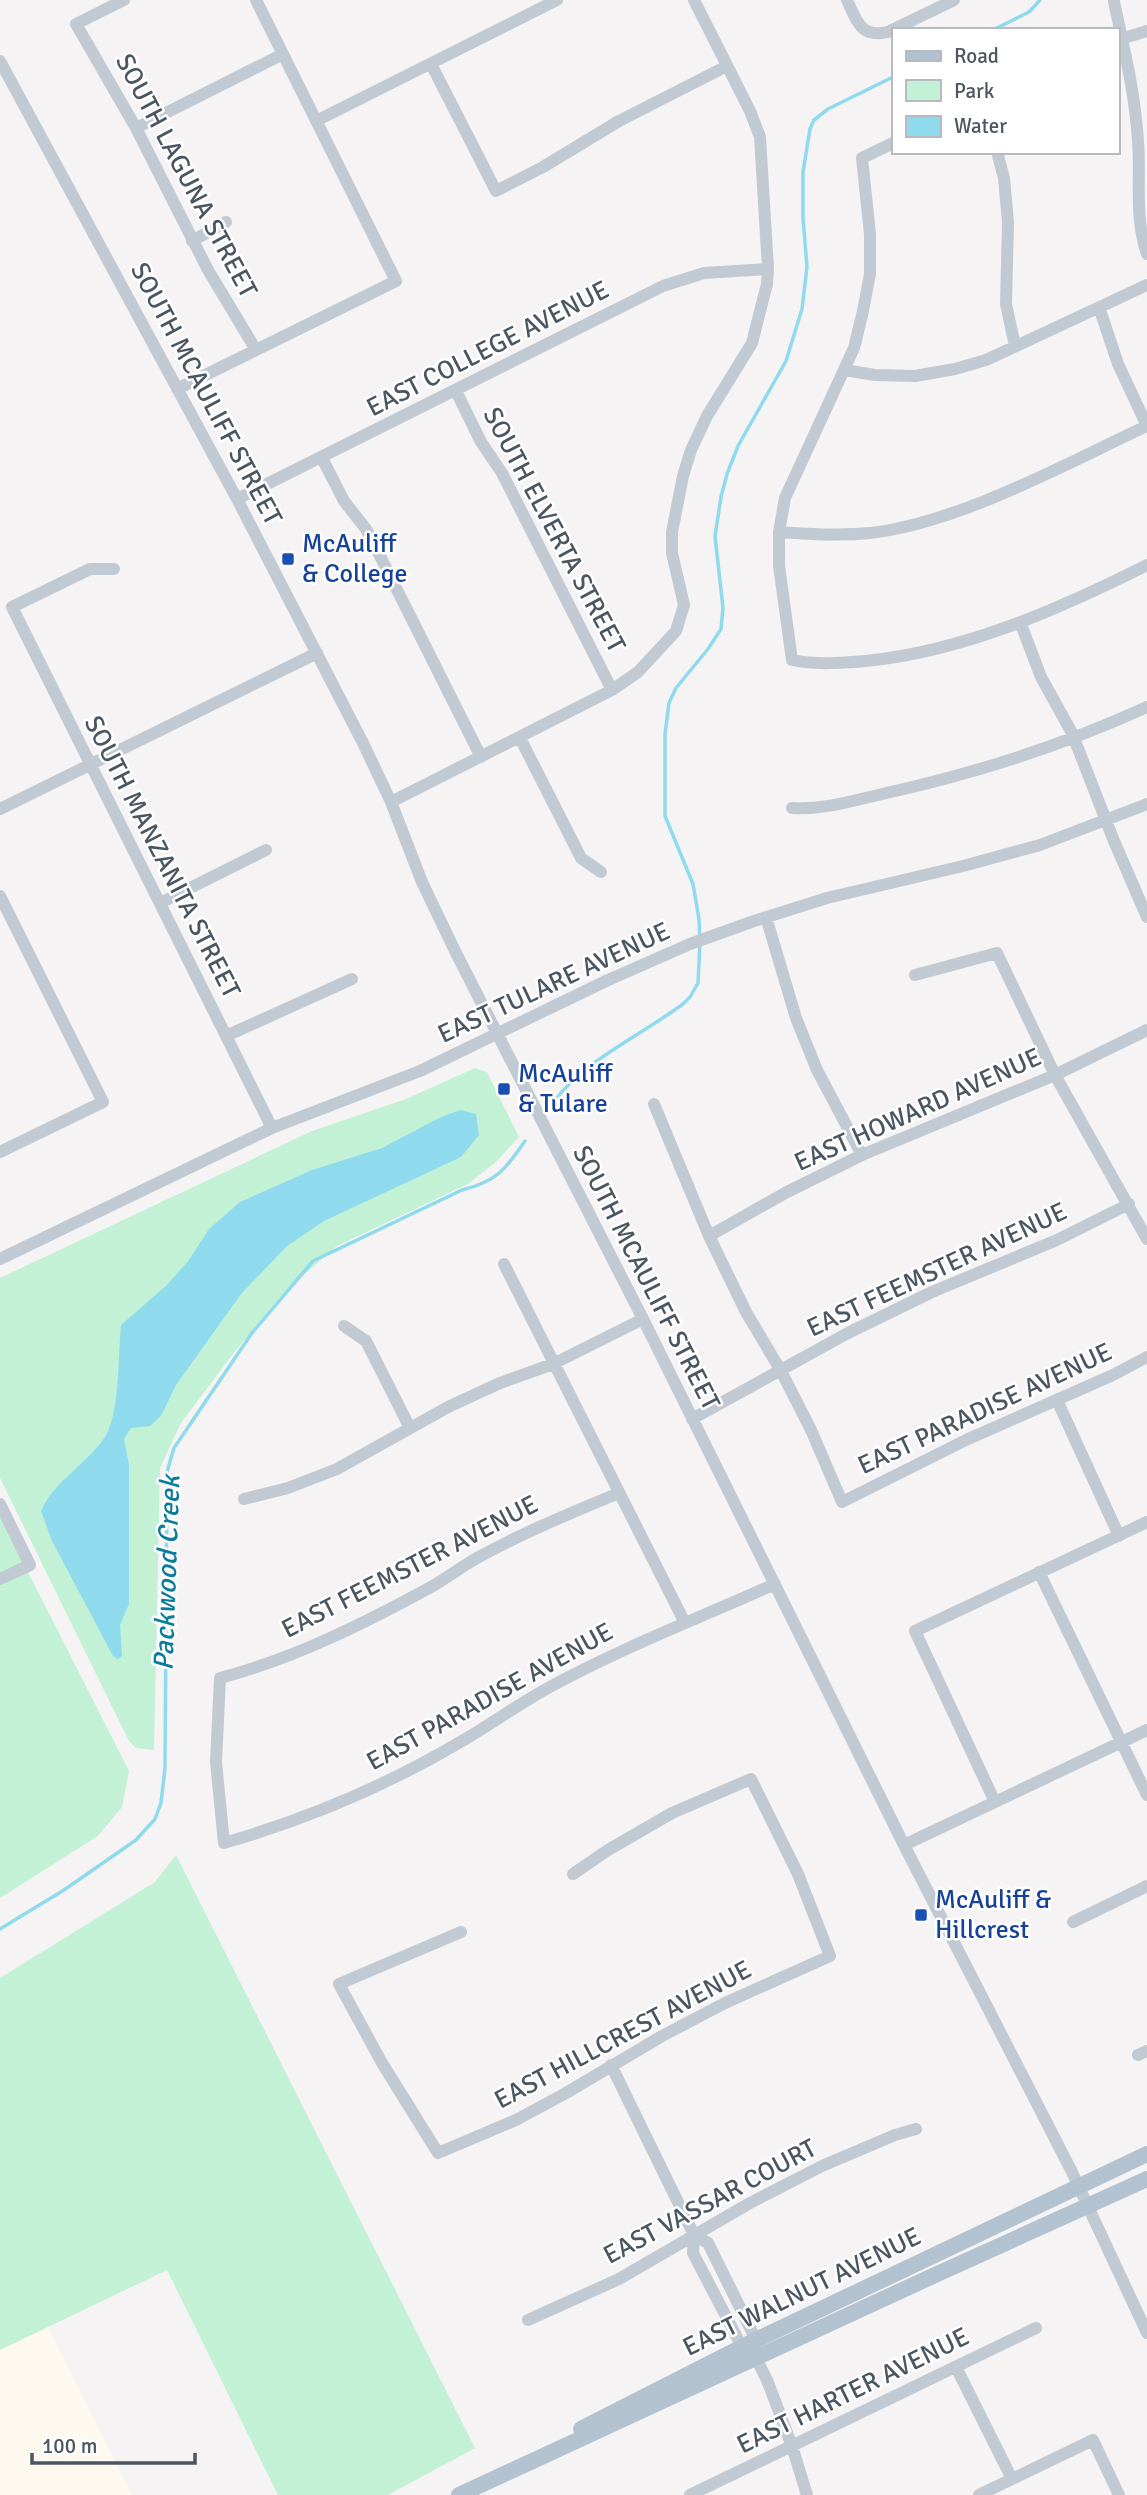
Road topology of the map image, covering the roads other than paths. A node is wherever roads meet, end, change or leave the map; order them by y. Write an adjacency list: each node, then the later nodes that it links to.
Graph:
1 (124, 0): 18 (street, SOUTH LAGUNA STREET)
2 (256, 0): 13 (street)
3 (557, 0): 15 (street)
4 (694, 0): 16 (street)
5 (847, 0): 10 (street)
6 (954, 0): 8 (street)
7 (1114, 2): 9 (street)
8 (896, 28)
9 (1118, 28)
10 (892, 30)
11 (1147, 31): 12 (street)
12 (1119, 39): 23 (street)
13 (283, 54): 17 (street); 18 (street)
14 (0, 61): 30 (street, SOUTH MCAULIFF STREET)
15 (431, 64): 16 (street); 17 (street)
16 (727, 66): 24 (street)
17 (316, 121): 28 (street)
18 (135, 128): 22 (street, SOUTH LAGUNA STREET)
19 (892, 144): 29 (street)
20 (998, 154): 27 (street)
21 (226, 222): 22 (street)
22 (192, 241): 28 (street, SOUTH LAGUNA STREET)
23 (1147, 254)
24 (768, 269): 31 (street, EAST COLLEGE AVENUE); 40 (street)
25 (1147, 285): 26 (street)
26 (1099, 307): 27 (street); 32 (street)
27 (1015, 346): 29 (street)
28 (256, 350): 30 (street)
29 (844, 370): 35 (street)
30 (177, 389): 34 (street, SOUTH MCAULIFF STREET)
31 (456, 391): 33 (street, EAST COLLEGE AVENUE); 40 (street, SOUTH ELVERTA STREET)
32 (1147, 426): 35 (street)
33 (322, 458): 34 (street, EAST COLLEGE AVENUE); 44 (street)
34 (237, 499): 39 (street, SOUTH MCAULIFF STREET)
35 (779, 532): 38 (street)
36 (1147, 565): 38 (street)
37 (114, 569): 45 (street, SOUTH MANZANITA STREET)
38 (1020, 622): 42 (street)
39 (317, 653): 45 (street); 46 (street, SOUTH MCAULIFF STREET)
40 (612, 690): 43 (street)
41 (1147, 706): 42 (street)
42 (1074, 737): 48 (street); 50 (street)
43 (520, 738): 44 (street); 52 (street)
44 (481, 757): 46 (street)
45 (90, 764): 49 (street); 54 (street, SOUTH MANZANITA STREET)
46 (391, 802): 60 (street, SOUTH MCAULIFF STREET)
47 (1147, 804): 50 (street, EAST TULARE AVENUE)
48 (792, 808)
49 (0, 809)
50 (1106, 822): 55 (street); 56 (street, EAST TULARE AVENUE)
51 (266, 850): 54 (street)
52 (601, 872)
53 (0, 896): 65 (street)
54 (160, 904): 61 (street, SOUTH MANZANITA STREET)
55 (1146, 913)
56 (766, 917): 60 (street, EAST TULARE AVENUE); 66 (street)
57 (915, 975): 62 (street)
58 (352, 979): 61 (street)
59 (1147, 1030): 62 (street, EAST HOWARD AVENUE)
60 (497, 1034): 64 (street, EAST TULARE AVENUE); 72 (street, SOUTH MCAULIFF STREET)
61 (226, 1037): 64 (street, SOUTH MANZANITA STREET)
62 (1055, 1075): 66 (street, EAST HOWARD AVENUE); 67 (street)
63 (654, 1104): 68 (street)
64 (272, 1128): 70 (street, EAST TULARE AVENUE)
65 (0, 1152)
66 (862, 1155): 68 (street, EAST HOWARD AVENUE)
67 (1129, 1204): 69 (street); 76 (street, EAST FEEMSTER AVENUE)
68 (709, 1236): 76 (street)
69 (1147, 1239)
70 (0, 1259)
71 (503, 1264): 75 (street)
72 (643, 1319): 75 (street); 78 (street, SOUTH MCAULIFF STREET)
73 (344, 1326): 79 (street)
74 (1147, 1357): 77 (street, EAST PARADISE AVENUE)
75 (553, 1364): 79 (street); 80 (street)
76 (781, 1371): 77 (street, EAST PARADISE AVENUE); 78 (street, EAST FEEMSTER AVENUE)
77 (1057, 1400): 84 (street)
78 (692, 1419): 87 (street, SOUTH MCAULIFF STREET)
79 (410, 1428): 81 (street)
80 (619, 1493): 88 (street); 93 (street, EAST FEEMSTER AVENUE)
81 (244, 1499)
82 (0, 1504): 86 (street)
83 (1147, 1522): 84 (street)
84 (1119, 1535): 85 (street)
85 (1040, 1572): 90 (street); 92 (street)
86 (0, 1579)
87 (775, 1584): 88 (street, EAST PARADISE AVENUE); 94 (street, SOUTH MCAULIFF STREET)
88 (685, 1623): 93 (street, EAST PARADISE AVENUE)
89 (1147, 1730): 90 (street)
90 (1122, 1742): 91 (street); 92 (street)
91 (1147, 1795)
92 (995, 1802): 94 (street)
93 (224, 1843)
94 (904, 1845): 103 (street, SOUTH MCAULIFF STREET)
95 (573, 1874): 99 (street, EAST HILLCREST AVENUE)
96 (1147, 1886): 97 (street)
97 (1073, 1922)
98 (461, 1932): 99 (street, EAST HILLCREST AVENUE)
99 (611, 2065): 105 (street)
100 (916, 2129): 105 (street, EAST VASSAR COURT)
101 (1147, 2154): 103 (main road, EAST WALNUT AVENUE)
102 (1147, 2179): 104 (main road, EAST WALNUT AVENUE)
103 (1079, 2187): 104 (street, SOUTH MCAULIFF STREET); 109 (main road, EAST WALNUT AVENUE)
104 (1088, 2207): 108 (street, SOUTH MCAULIFF STREET); 110 (main road, EAST WALNUT AVENUE)
105 (694, 2235): 106 (street, EAST VASSAR COURT); 109 (street); 109 (street)
106 (528, 2320)
107 (1036, 2328): 111 (street, EAST HARTER AVENUE)
108 (1147, 2333)
109 (749, 2344): 110 (street); 114 (main road, EAST WALNUT AVENUE)
110 (756, 2358): 112 (street); 114 (main road, EAST WALNUT AVENUE)
111 (956, 2367): 112 (street, EAST HARTER AVENUE); 113 (street)
112 (792, 2446): 116 (street, EAST HARTER AVENUE); 117 (street)
113 (1012, 2479): 118 (street); 119 (street)
114 (484, 2483): 115 (main road, EAST WALNUT AVENUE)
115 (459, 2495)
116 (690, 2495)
117 (807, 2495)
118 (979, 2495)
119 (1119, 2495)

